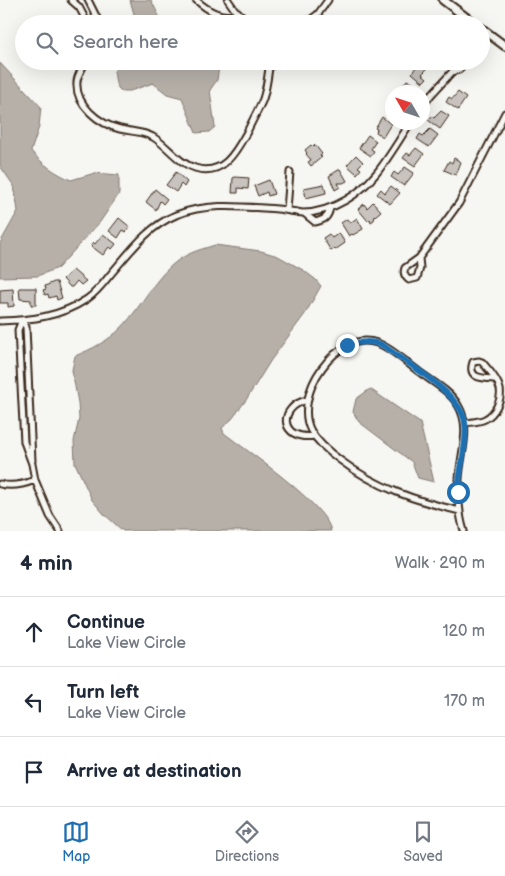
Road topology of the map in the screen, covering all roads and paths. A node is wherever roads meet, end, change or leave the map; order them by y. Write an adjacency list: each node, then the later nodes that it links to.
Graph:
1 (71, 0): 8 (street)
2 (88, 0): 9 (street)
3 (196, 0): 10 (street)
4 (228, 0): 7 (street)
5 (328, 0): 13 (street)
6 (443, 0): 14 (main road)
7 (238, 12): 11 (street); 12 (street)
8 (83, 15)
9 (96, 15)
10 (221, 15)
11 (234, 15)
12 (242, 15)
13 (317, 15)
14 (463, 15)
15 (490, 35): 16 (main road)
16 (505, 46)
17 (82, 70): 18 (street)
18 (268, 70)
19 (459, 70): 20 (street)
20 (452, 72): 21 (street)
21 (430, 96)
22 (505, 113): 28 (street)
23 (407, 130): 25 (street)
24 (290, 172): 26 (street)
25 (330, 208): 27 (street); 27 (street)
26 (287, 210): 27 (street); 29 (street)
27 (304, 213)
28 (420, 258)
29 (22, 320): 30 (street); 35 (street); 35 (street)
30 (0, 321)
31 (495, 379): 31 (street); 33 (street)
32 (307, 400): 33 (street); 34 (street); 34 (street)
33 (465, 422): 38 (street)
34 (314, 436): 38 (street)
35 (32, 464): 36 (street)
36 (35, 480): 37 (street); 39 (street)
37 (0, 484)
38 (460, 511): 40 (street)
39 (60, 531)
40 (464, 531)

